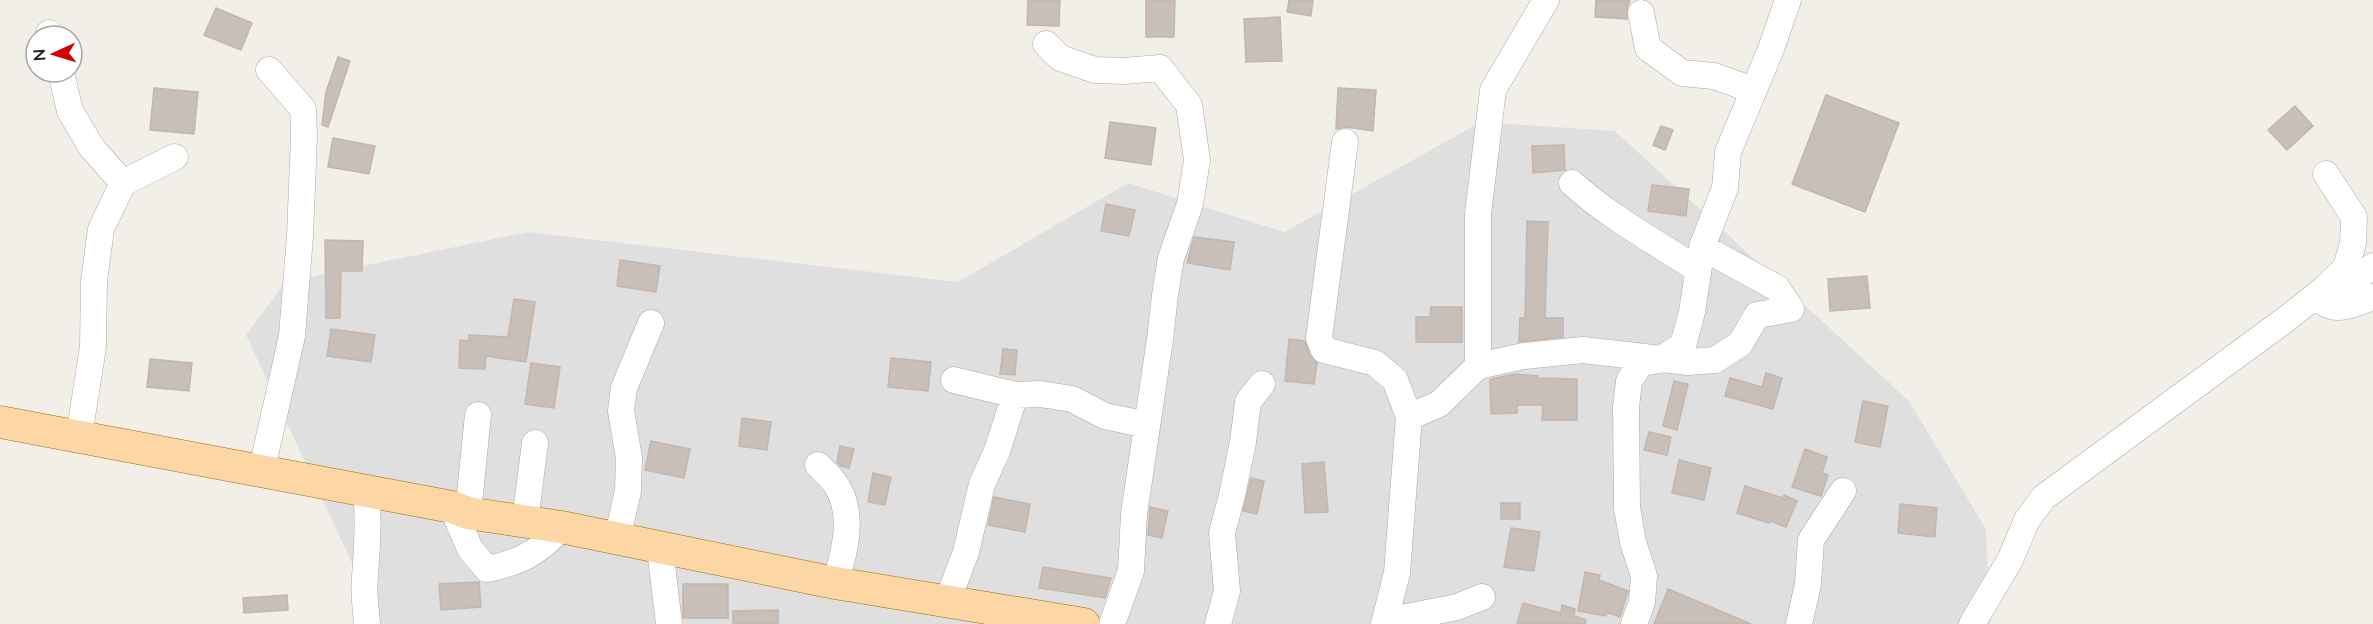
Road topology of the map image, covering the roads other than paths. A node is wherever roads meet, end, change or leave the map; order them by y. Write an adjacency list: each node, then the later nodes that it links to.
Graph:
1 (1546, 0): 19 (street)
2 (1788, 0): 7 (street)
3 (1641, 13): 7 (street)
4 (1046, 44): 27 (street)
5 (269, 70): 31 (street)
6 (64, 84): 11 (street)
7 (1753, 90): 13 (street)
8 (1345, 142): 25 (street)
9 (174, 157): 11 (street)
10 (2326, 174): 21 (street)
11 (123, 183): 28 (street)
12 (1572, 183): 13 (street)
13 (1700, 258): 18 (street); 18 (street)
14 (2373, 266): 16 (street)
15 (2373, 297): 16 (street)
16 (2326, 304): 21 (street)
17 (651, 323): 37 (street)
18 (1660, 360): 19 (street); 49 (street)
19 (1478, 366): 25 (street)
20 (954, 380): 23 (street)
21 (2201, 383): 51 (street)
22 (1262, 384): 46 (street)
23 (1015, 396): 27 (street); 41 (street)
24 (478, 415): 34 (street)
25 (1409, 417): 47 (street)
26 (0, 422): 28 (main road)
27 (1147, 425): 45 (street)
28 (79, 436): 31 (main road)
29 (535, 443): 35 (street)
30 (818, 465): 39 (street)
31 (261, 472): 33 (main road)
32 (1843, 491): 50 (street)
33 (366, 492): 34 (main road); 42 (street)
34 (460, 510): 35 (main road); 36 (street)
35 (525, 521): 36 (main road)
36 (561, 527): 37 (main road)
37 (617, 539): 38 (main road)
38 (660, 549): 39 (main road); 43 (street)
39 (836, 583): 41 (main road)
40 (1482, 597): 48 (street)
41 (963, 611): 44 (main road)
42 (367, 624)
43 (669, 624)
44 (1084, 624)
45 (1112, 624)
46 (1218, 624)
47 (1384, 624)
48 (1394, 624)
49 (1634, 624)
50 (1799, 624)
51 (1972, 624)

